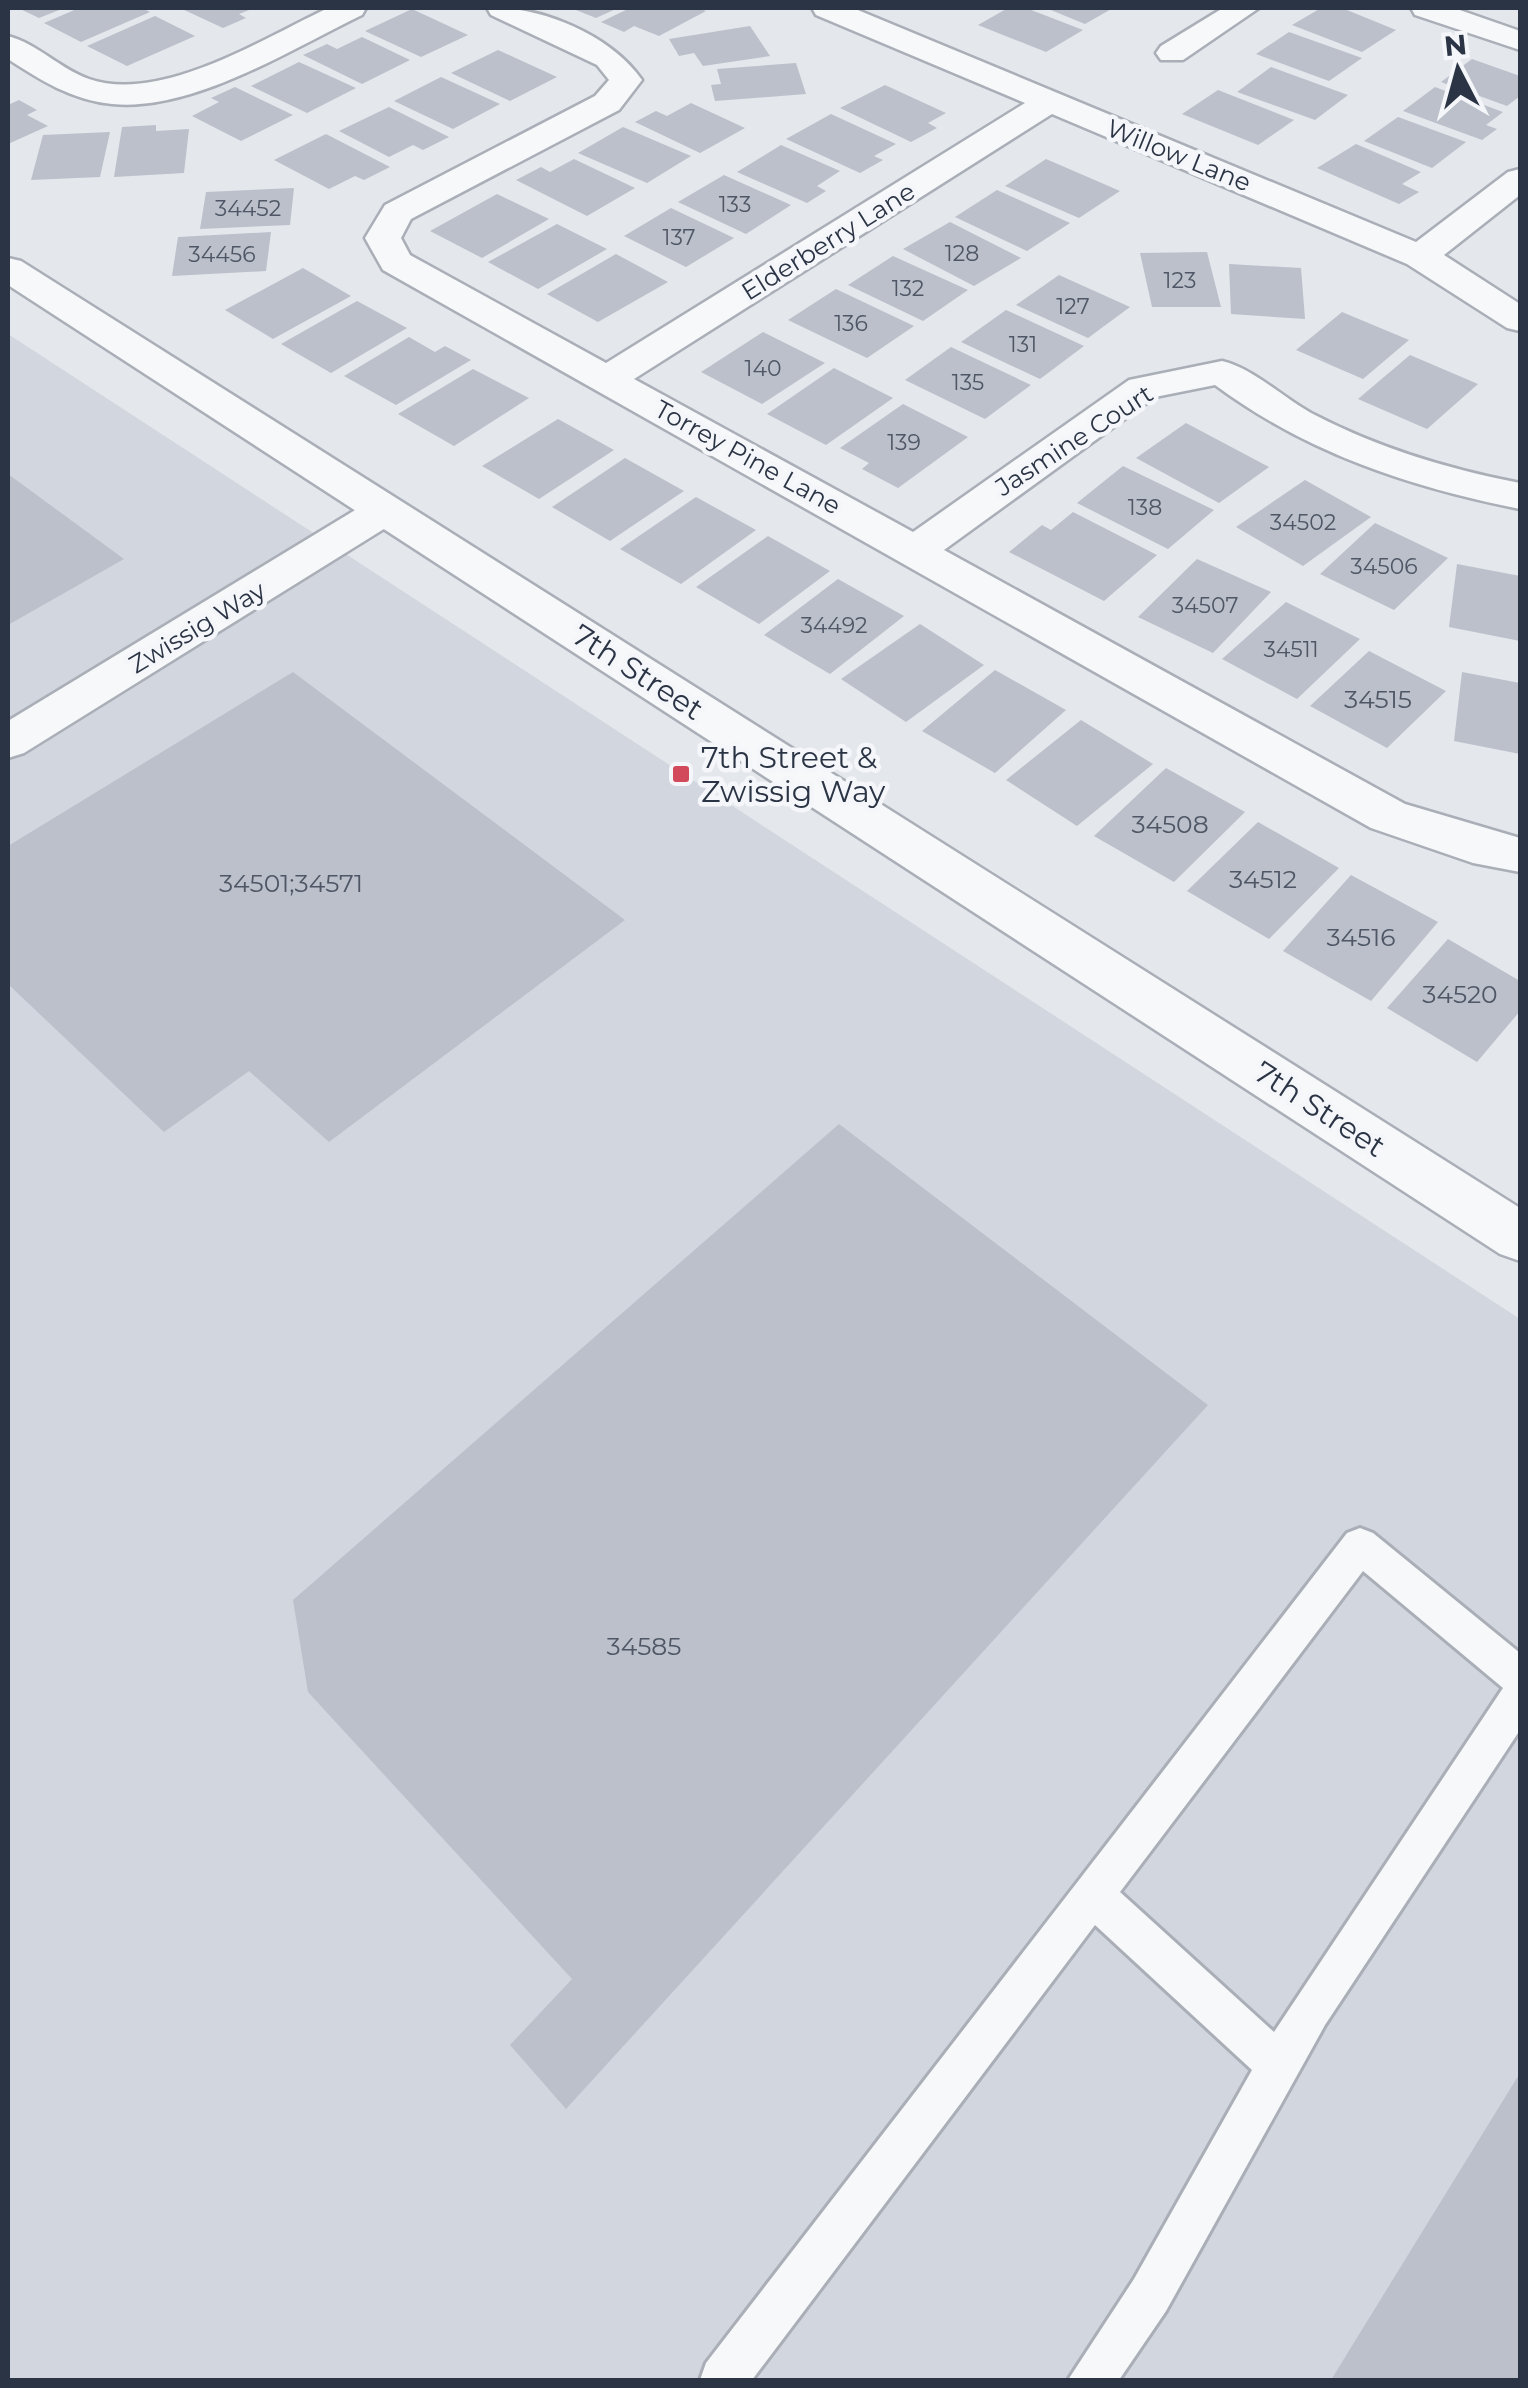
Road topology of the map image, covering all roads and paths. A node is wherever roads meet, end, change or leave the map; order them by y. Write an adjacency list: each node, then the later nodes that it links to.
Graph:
1 (351, 8): 9 (street)
2 (502, 8): 16 (street, Torrey Pine Lane)
3 (1244, 8): 10 (street)
4 (1426, 8): 8 (street)
5 (840, 9): 7 (street, Willow Lane)
6 (922, 12): 7 (street)
7 (886, 33): 11 (street, Willow Lane)
8 (1520, 42)
9 (8, 46)
10 (1172, 53)
11 (1049, 102): 13 (street, Willow Lane); 16 (street, Elderberry Lane)
12 (1520, 179): 13 (street)
13 (1420, 256): 15 (street, Willow Lane)
14 (8, 269): 18 (street, 7th Street)
15 (1520, 320)
16 (607, 378): 19 (street, Torrey Pine Lane)
17 (1520, 496): 19 (street, Jasmine Court)
18 (385, 510): 20 (street, Zwissig Way); 22 (street, 7th Street)
19 (916, 550): 21 (street, Torrey Pine Lane)
20 (8, 742)
21 (1520, 855)
22 (1520, 1238)
23 (1520, 1678): 25 (lane)
24 (1520, 1696): 26 (lane)
25 (1094, 1896): 26 (lane); 27 (lane)
26 (1279, 2066): 28 (lane)
27 (723, 2380)
28 (1091, 2380)

